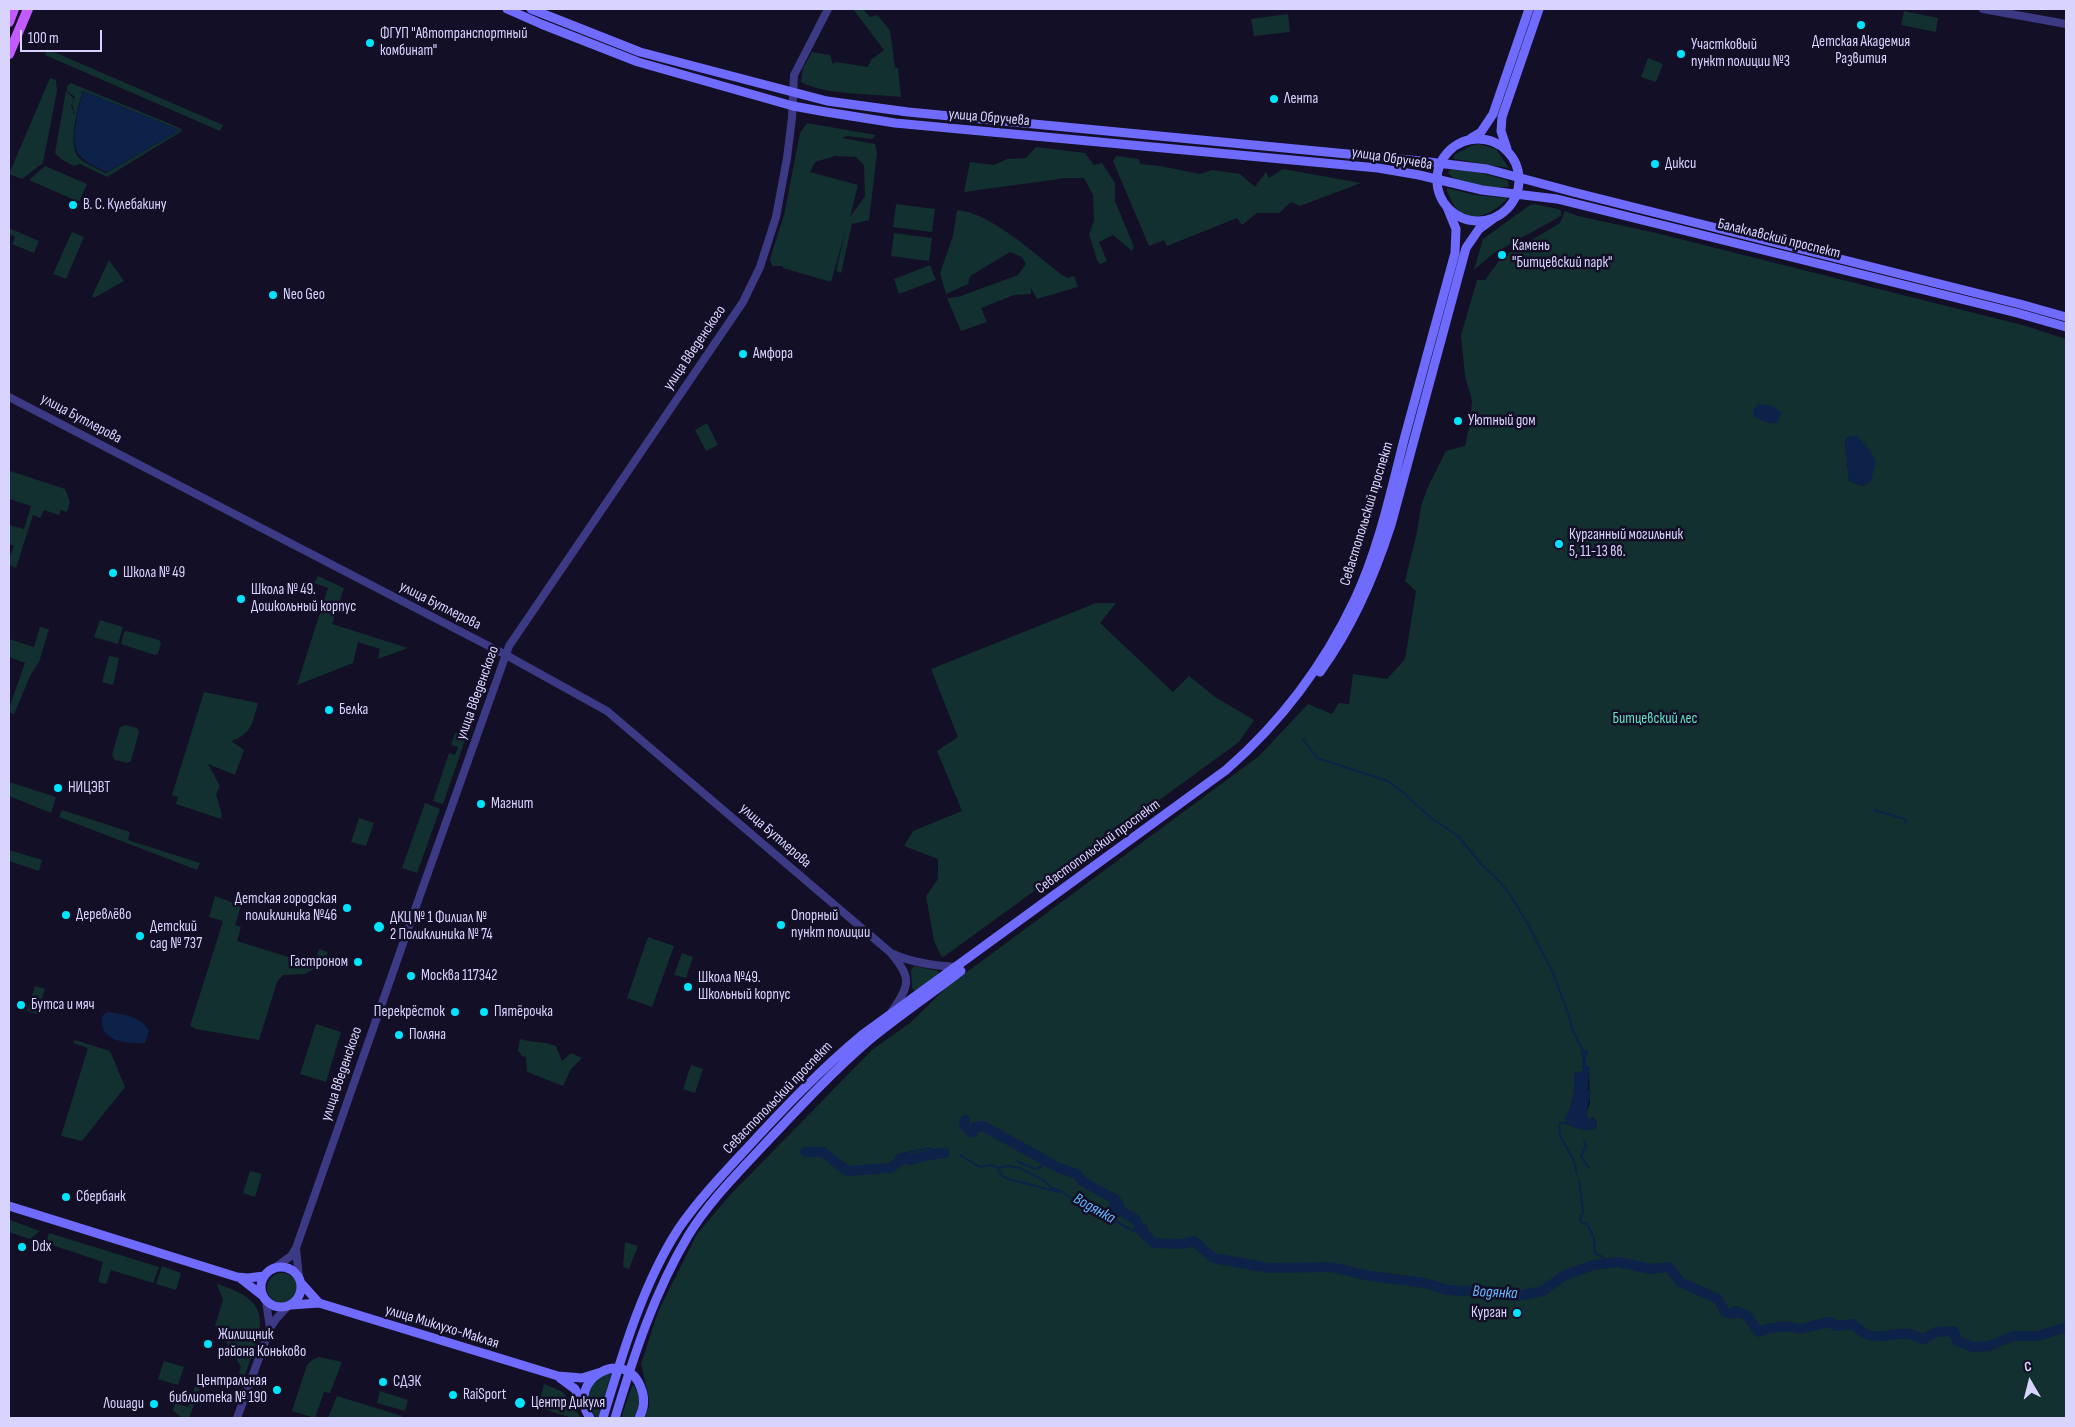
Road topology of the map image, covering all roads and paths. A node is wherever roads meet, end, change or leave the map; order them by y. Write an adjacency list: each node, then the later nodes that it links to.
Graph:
1 (14, 9): 9 (main road)
2 (28, 9): 11 (main road)
3 (507, 9): 13 (main road, улица Обручева)
4 (531, 9): 12 (main road, улица Обручева)
5 (828, 9): 12 (street, улица Введенского)
6 (1529, 9): 14 (main road)
7 (1539, 9): 15 (main road)
8 (1983, 9): 10 (street)
9 (9, 22)
10 (2066, 24)
11 (9, 54)
12 (793, 92): 13 (street, улица Введенского); 16 (main road, улица Обручева)
13 (793, 106): 19 (main road, улица Обручева); 27 (street, улица Введенского)
14 (1466, 141): 15 (main road); 16 (main road)
15 (1508, 153): 18 (main road)
16 (1441, 163): 17 (main road, улица Обручева); 19 (main road)
17 (1487, 169): 18 (main road, Балаклавский проспект)
18 (1519, 177): 21 (main road); 24 (main road, Балаклавский проспект)
19 (1438, 180): 20 (main road, улица Обручева); 22 (main road, Севастопольский проспект)
20 (1482, 190): 21 (main road, Балаклавский проспект)
21 (1518, 194): 23 (main road, Севастопольский проспект); 25 (main road, Балаклавский проспект)
22 (1447, 207): 23 (main road); 29 (main road, Севастопольский проспект)
23 (1494, 218): 42 (main road, Севастопольский проспект)
24 (2066, 317)
25 (2066, 327)
26 (9, 396): 27 (street, улица Бутлерова)
27 (506, 654): 28 (street, улица Бутлерова); 32 (street, улица Введенского)
28 (891, 953): 29 (street, улица Бутлерова); 30 (street, улица Бутлерова)
29 (957, 967): 30 (main road, Севастопольский проспект)
30 (891, 1013): 41 (main road, Севастопольский проспект)
31 (9, 1206): 35 (main road)
32 (296, 1248): 33 (street, улица Введенского); 36 (street, улица Введенского)
33 (273, 1269): 34 (main road); 36 (main road)
34 (264, 1276): 35 (main road); 37 (main road)
35 (237, 1277): 37 (main road)
36 (300, 1280): 38 (main road); 39 (main road)
37 (264, 1299): 39 (main road); 40 (street)
38 (319, 1303): 39 (main road, улица Миклухо-Маклая); 44 (main road, улица Миклухо-Маклая)
39 (289, 1306): 40 (street)
40 (270, 1328): 46 (street)
41 (618, 1368): 42 (main road); 43 (main road, улица Миклухо-Маклая); 47 (main road, Севастопольский проспект)
42 (629, 1372): 48 (main road, Севастопольский проспект); 49 (main road)
43 (598, 1373): 44 (main road, улица Миклухо-Маклая); 45 (main road)
44 (558, 1376): 45 (main road, улица Миклухо-Маклая)
45 (588, 1414)
46 (238, 1418)
47 (602, 1418)
48 (615, 1418)
49 (639, 1418)

